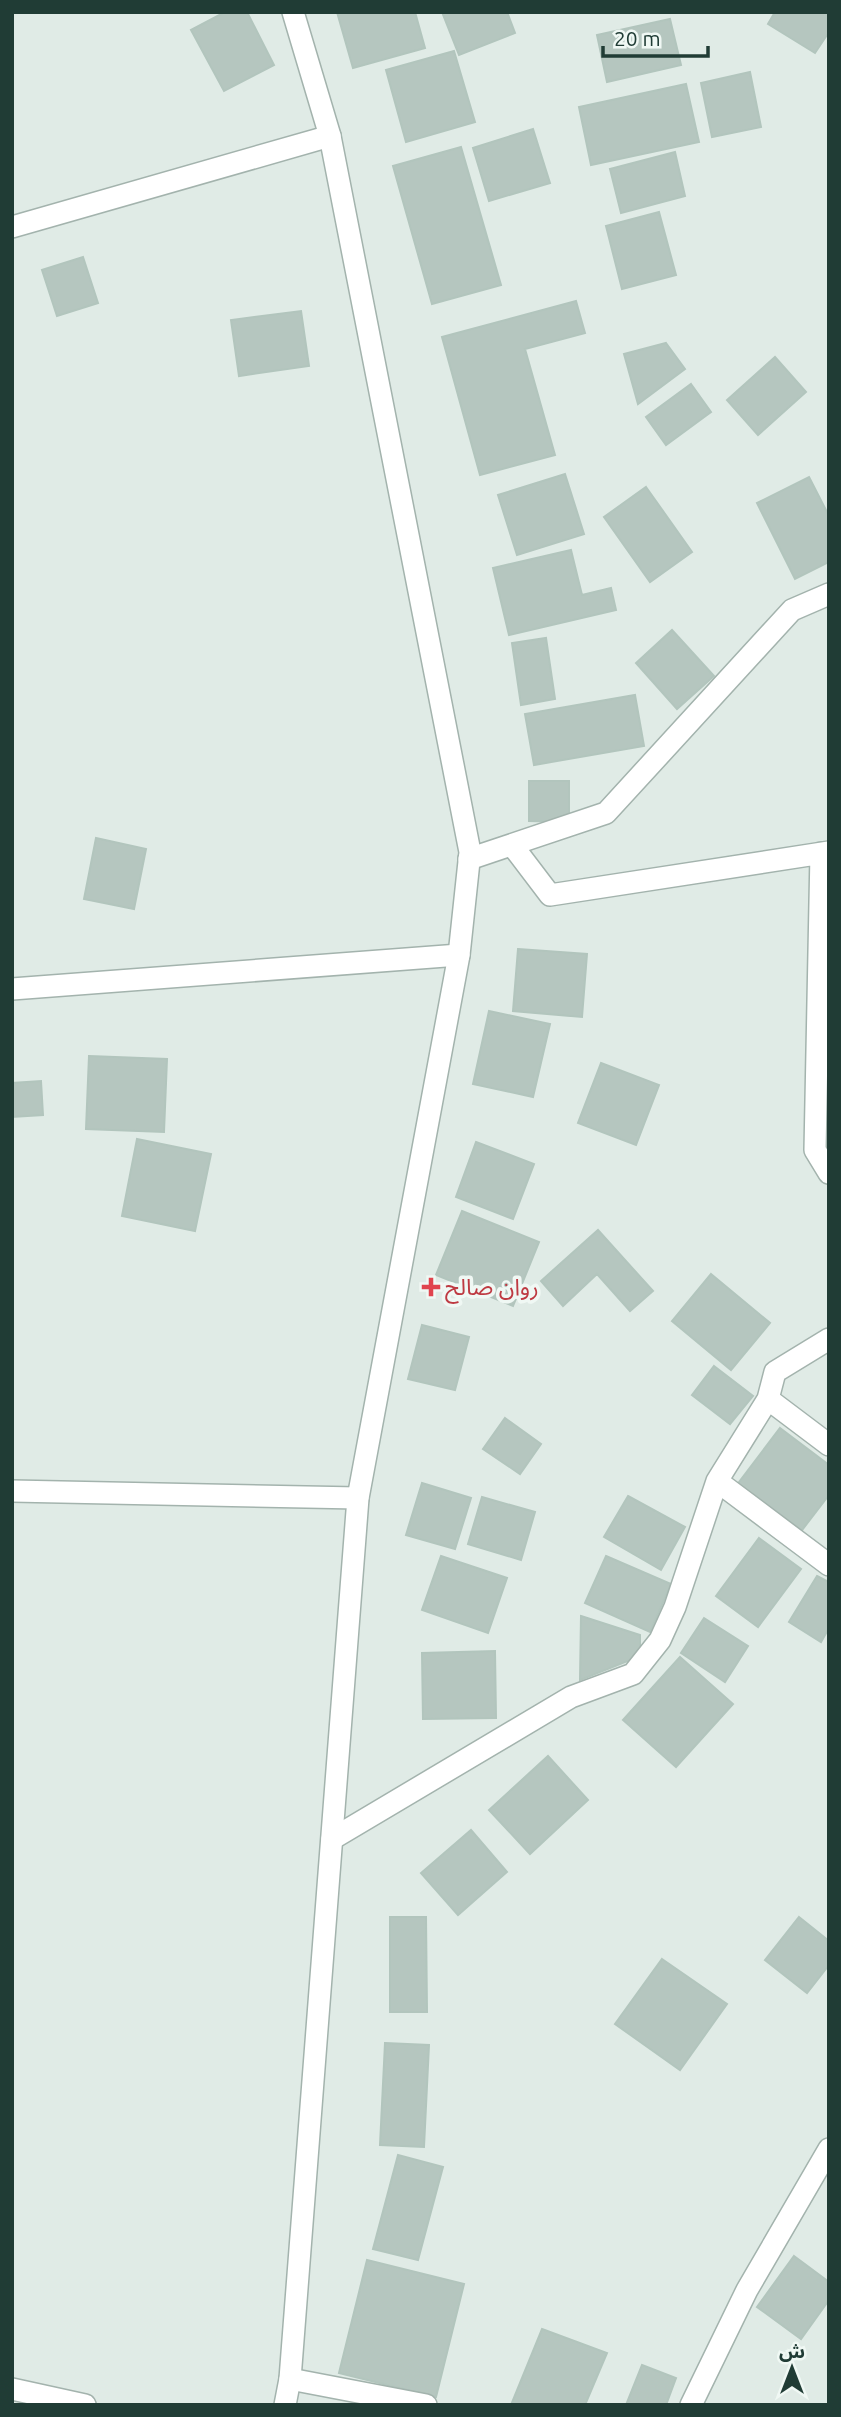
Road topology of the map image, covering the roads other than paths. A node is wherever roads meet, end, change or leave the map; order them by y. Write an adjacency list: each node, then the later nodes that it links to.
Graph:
1 (293, 12): 2 (street)
2 (330, 136): 3 (street); 7 (street)
3 (12, 227)
4 (829, 594): 5 (street)
5 (512, 845): 6 (street); 7 (street)
6 (825, 852): 10 (street)
7 (469, 859): 8 (street)
8 (460, 955): 9 (street); 16 (street)
9 (12, 989)
10 (829, 1173)
11 (829, 1339): 12 (street)
12 (768, 1399): 13 (street); 14 (street)
13 (829, 1445)
14 (717, 1481): 17 (street); 18 (street)
15 (12, 1491): 16 (street)
16 (358, 1498): 18 (street)
17 (829, 1565)
18 (332, 1839): 20 (street)
19 (829, 2149): 25 (street)
20 (290, 2379): 23 (street); 24 (street)
21 (12, 2389): 22 (street)
22 (86, 2405)
23 (285, 2405)
24 (426, 2405)
25 (691, 2405)

